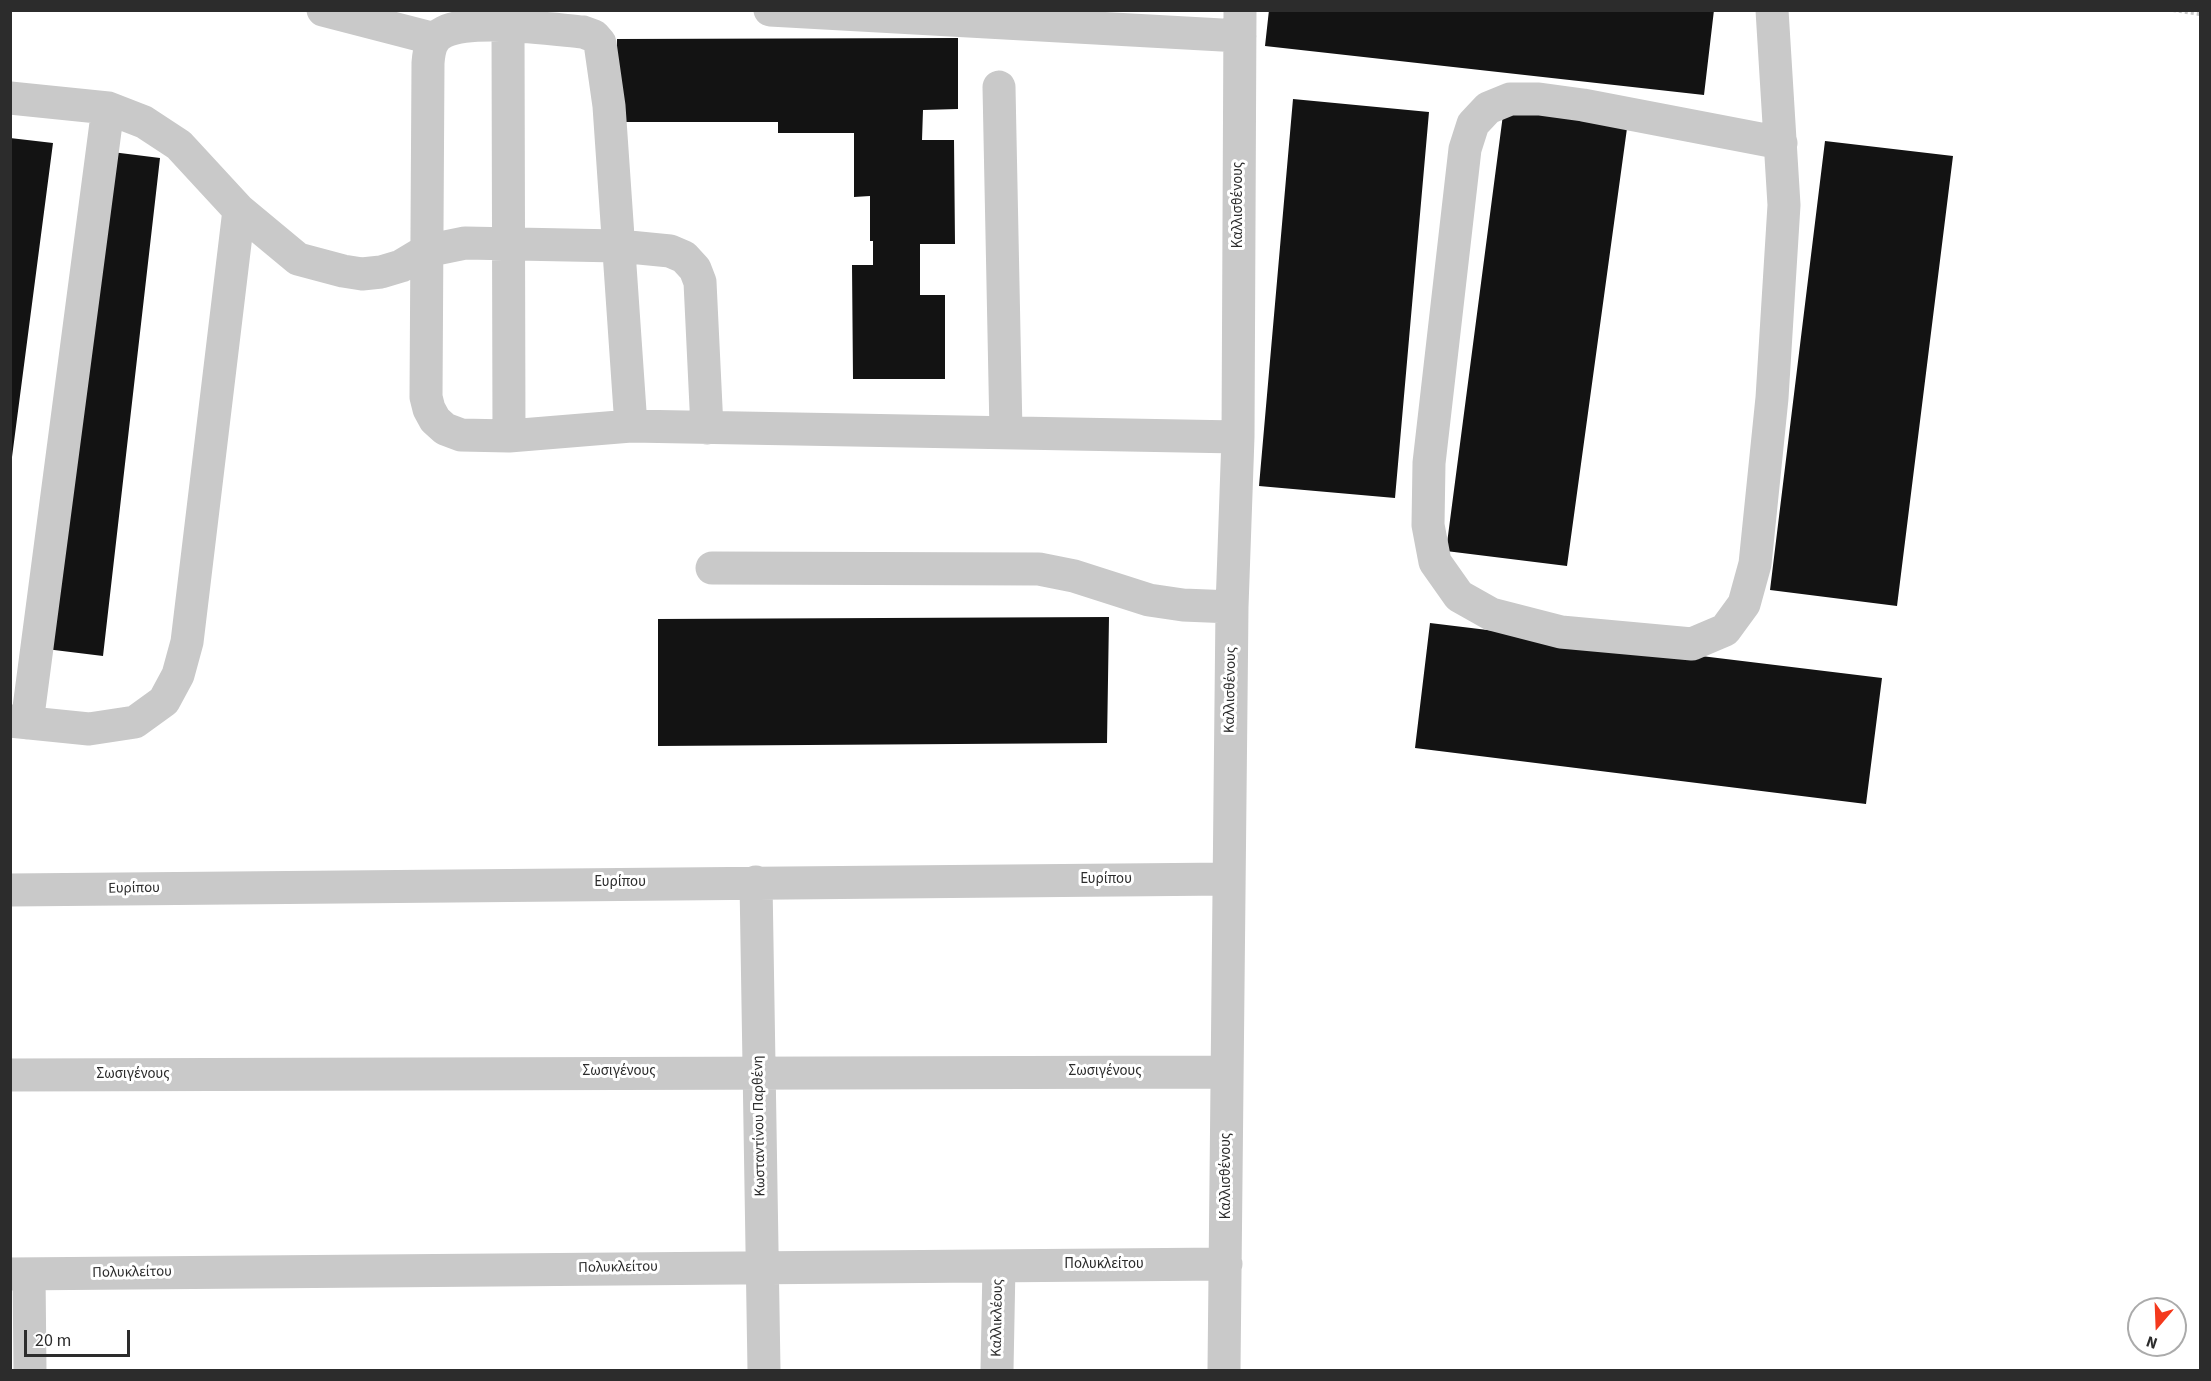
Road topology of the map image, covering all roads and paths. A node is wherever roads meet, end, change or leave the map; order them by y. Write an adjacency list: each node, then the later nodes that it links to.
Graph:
1 (323, 10): 8 (street)
2 (770, 10): 6 (street)
3 (1772, 10): 12 (street)
4 (2173, 10): 5 (path)
5 (2200, 14)
6 (1240, 23): 21 (street, Καλλισθένους)
7 (508, 26): 8 (street); 14 (street); 15 (street)
8 (435, 39): 16 (street)
9 (999, 87): 19 (street)
10 (10, 98): 11 (street)
11 (108, 108): 13 (street); 24 (street)
12 (1781, 144): 12 (street)
13 (239, 210): 16 (street); 24 (street)
14 (509, 243): 15 (street); 16 (street); 20 (street)
15 (619, 246): 17 (street); 18 (street)
16 (426, 251): 20 (street)
17 (631, 426): 18 (street); 20 (street)
18 (708, 429): 19 (street)
19 (1006, 432): 21 (street)
20 (509, 436)
21 (1238, 437): 23 (street, Καλλισθένους)
22 (712, 568): 23 (street)
23 (1232, 607): 25 (street, Καλλισθένους)
24 (19, 722)
25 (1229, 879): 26 (street, Ευρίπου); 29 (street, Καλλισθένους)
26 (756, 882): 27 (street, Ευρίπου); 28 (street, Κωσταντίνου Παρθένη)
27 (10, 890)
28 (759, 1072): 29 (street, Σωσιγένους); 30 (street, Σωσιγένους); 33 (street, Κωσταντίνου Παρθένη)
29 (1227, 1072): 31 (street, Καλλισθένους)
30 (10, 1075)
31 (1226, 1264): 32 (street, Πολυκλείτου); 38 (street, Καλλισθένους)
32 (999, 1266): 33 (street, Πολυκλείτου); 37 (street, Καλλικλέους)
33 (763, 1267): 34 (street, Πολυκλείτου); 36 (street, Κωσταντίνου Παρθένη)
34 (20, 1274): 35 (street)
35 (30, 1371)
36 (764, 1371)
37 (997, 1371)
38 (1224, 1371)

